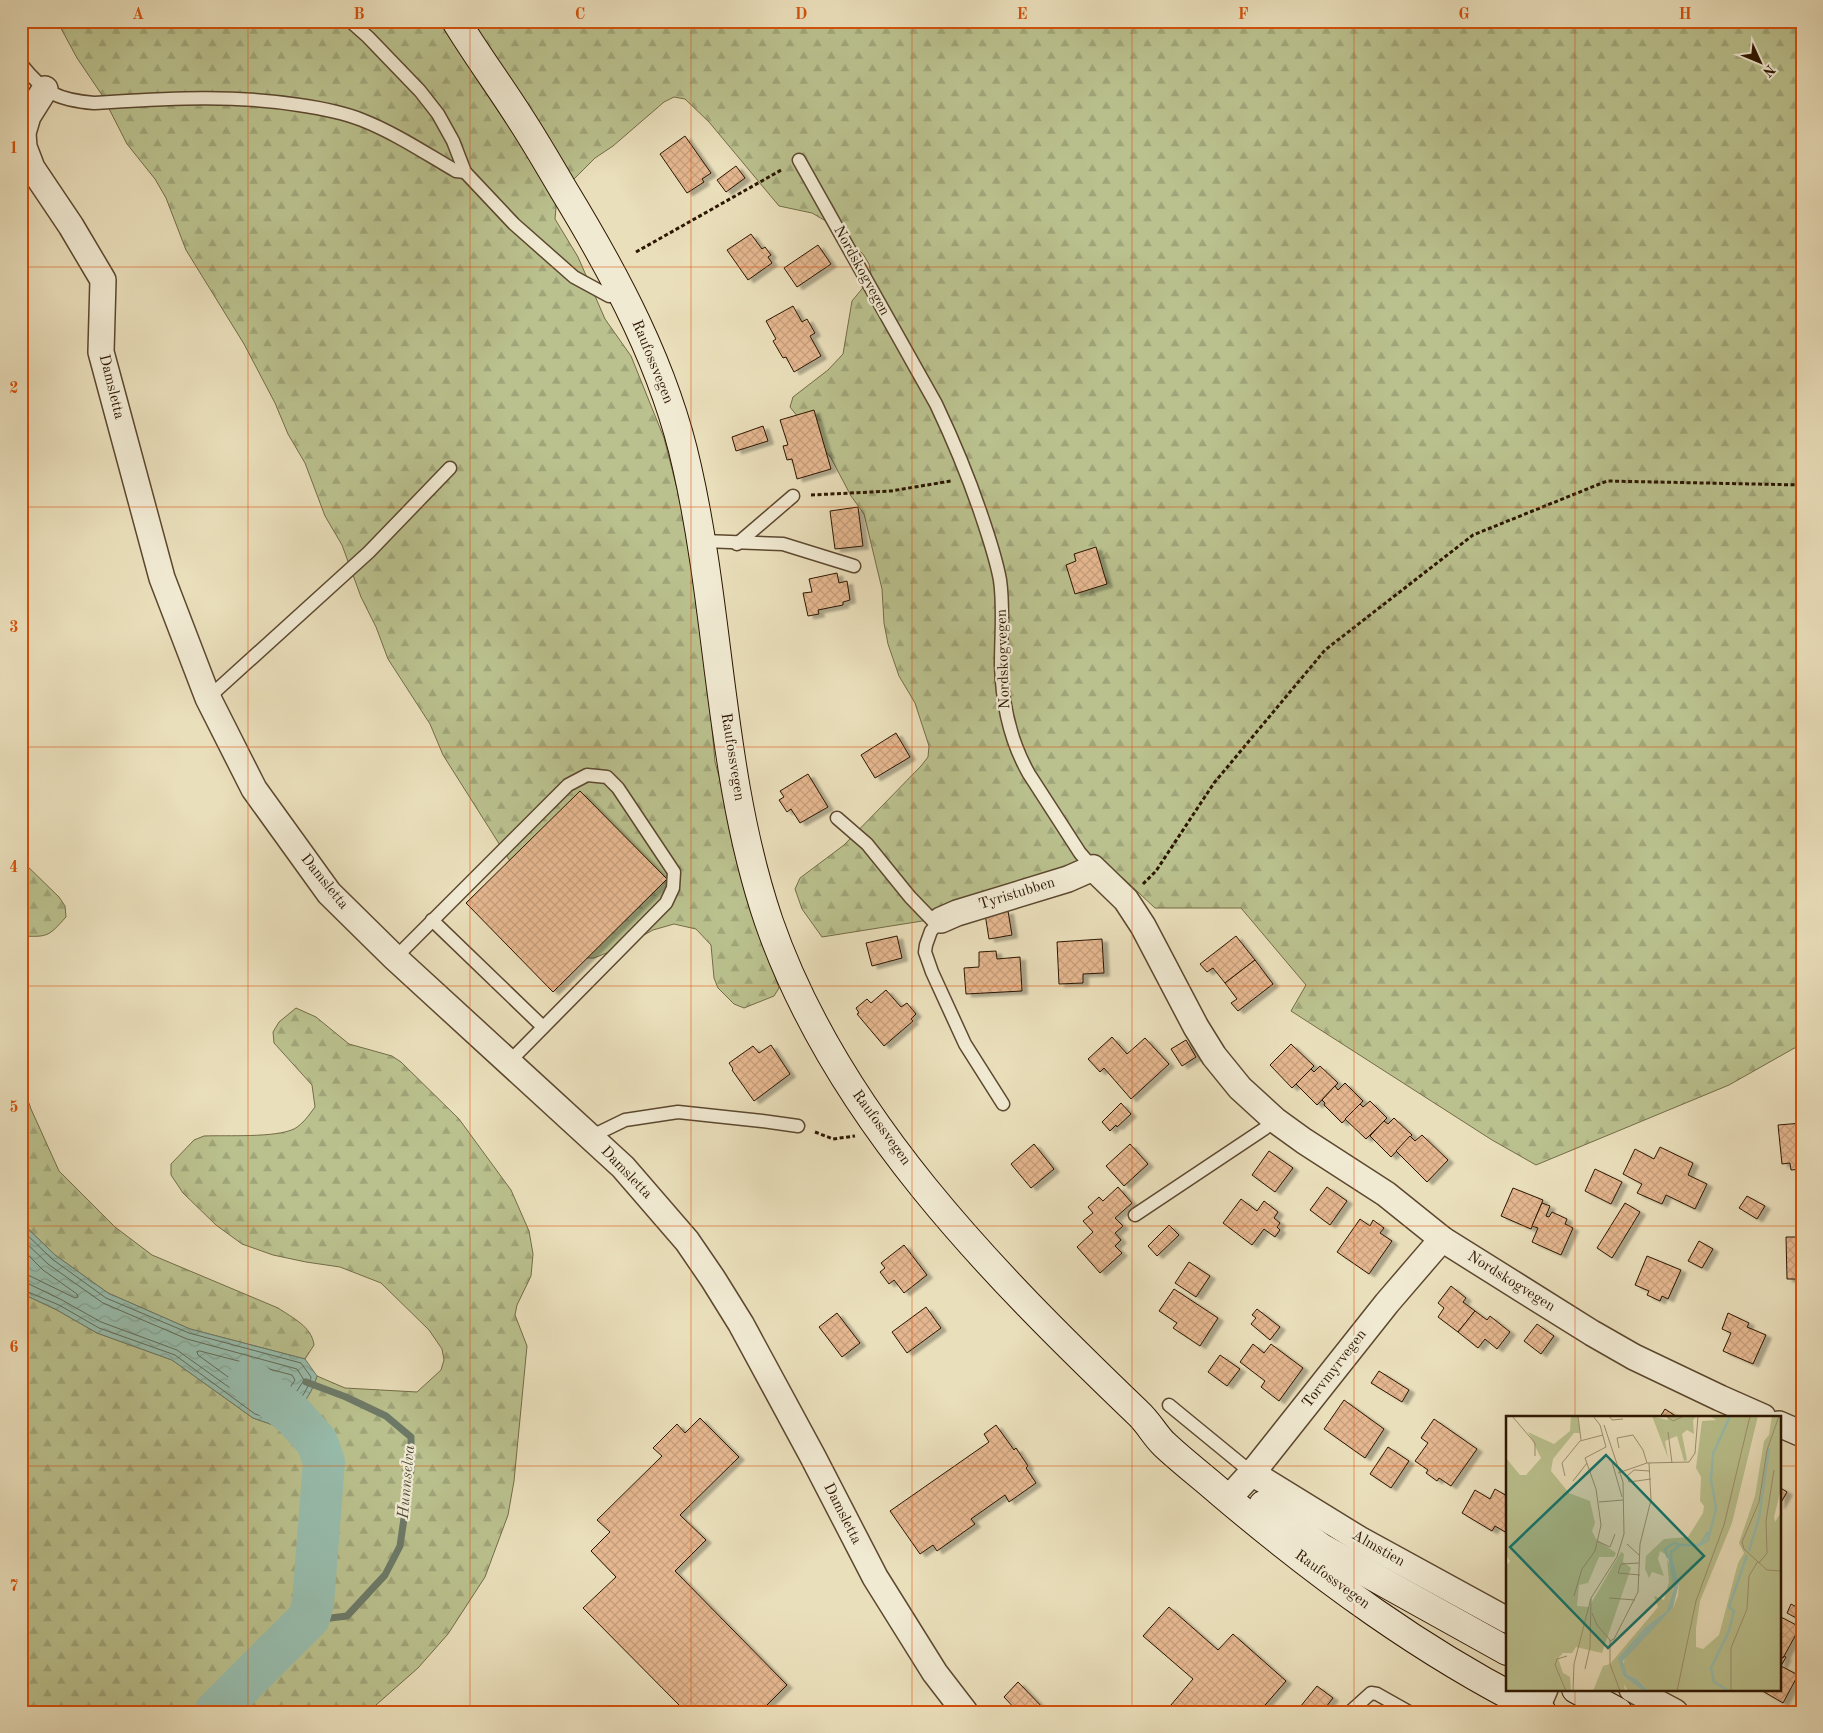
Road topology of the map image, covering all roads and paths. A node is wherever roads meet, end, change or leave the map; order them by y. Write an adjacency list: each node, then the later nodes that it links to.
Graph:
1 (350, 21): 6 (lane)
2 (456, 21): 8 (main road, Raufossvegen)
3 (21, 64): 4 (lane)
4 (45, 89): 6 (lane); 16 (street, Damsletta)
5 (799, 160): 7 (path); 10 (lane, Nordskogvegen)
6 (466, 172): 8 (lane)
7 (636, 252)
8 (624, 295): 13 (main road, Raufossvegen)
9 (450, 468): 16 (lane)
10 (969, 477): 12 (path); 18 (lane, Nordskogvegen)
11 (1802, 485): 19 (path)
12 (794, 496): 14 (lane)
13 (703, 541): 14 (lane); 28 (main road, Raufossvegen)
14 (737, 544): 15 (lane)
15 (854, 566)
16 (208, 698): 22 (street, Damsletta)
17 (837, 818): 21 (lane)
18 (1094, 868): 19 (street, Nordskogvegen); 21 (street, Tyristubben)
19 (1126, 900): 26 (street, Nordskogvegen)
20 (432, 920): 22 (lane); 23 (lane); 23 (lane)
21 (939, 922): 25 (lane)
22 (394, 958): 24 (street, Damsletta)
23 (543, 1028): 24 (lane)
24 (508, 1063): 29 (street, Damsletta)
25 (1003, 1104)
26 (1275, 1120): 30 (lane); 31 (street, Nordskogvegen)
27 (798, 1126): 28 (path); 29 (lane)
28 (882, 1134): 36 (main road, Raufossvegen)
29 (590, 1136): 44 (street, Damsletta)
30 (1134, 1215)
31 (1442, 1239): 33 (street, Nordskogvegen); 36 (street, Torvmyrvegen)
32 (1169, 1405): 36 (lane)
33 (1761, 1416)
34 (1780, 1424): 35 (street)
35 (1802, 1434)
36 (1239, 1486): 37 (street, Almstien); 38 (main road, Raufossvegen); 39 (main road, Raufossvegen)
37 (1506, 1619)
38 (1506, 1650)
39 (1506, 1690)
40 (1506, 1690): 43 (main road, Raufossvegen)
41 (1634, 1690): 48 (street)
42 (1581, 1699): 47 (main road)
43 (1540, 1705)
44 (965, 1712)
45 (1350, 1712): 46 (lane)
46 (1409, 1712)
47 (1618, 1712)
48 (1675, 1712)

